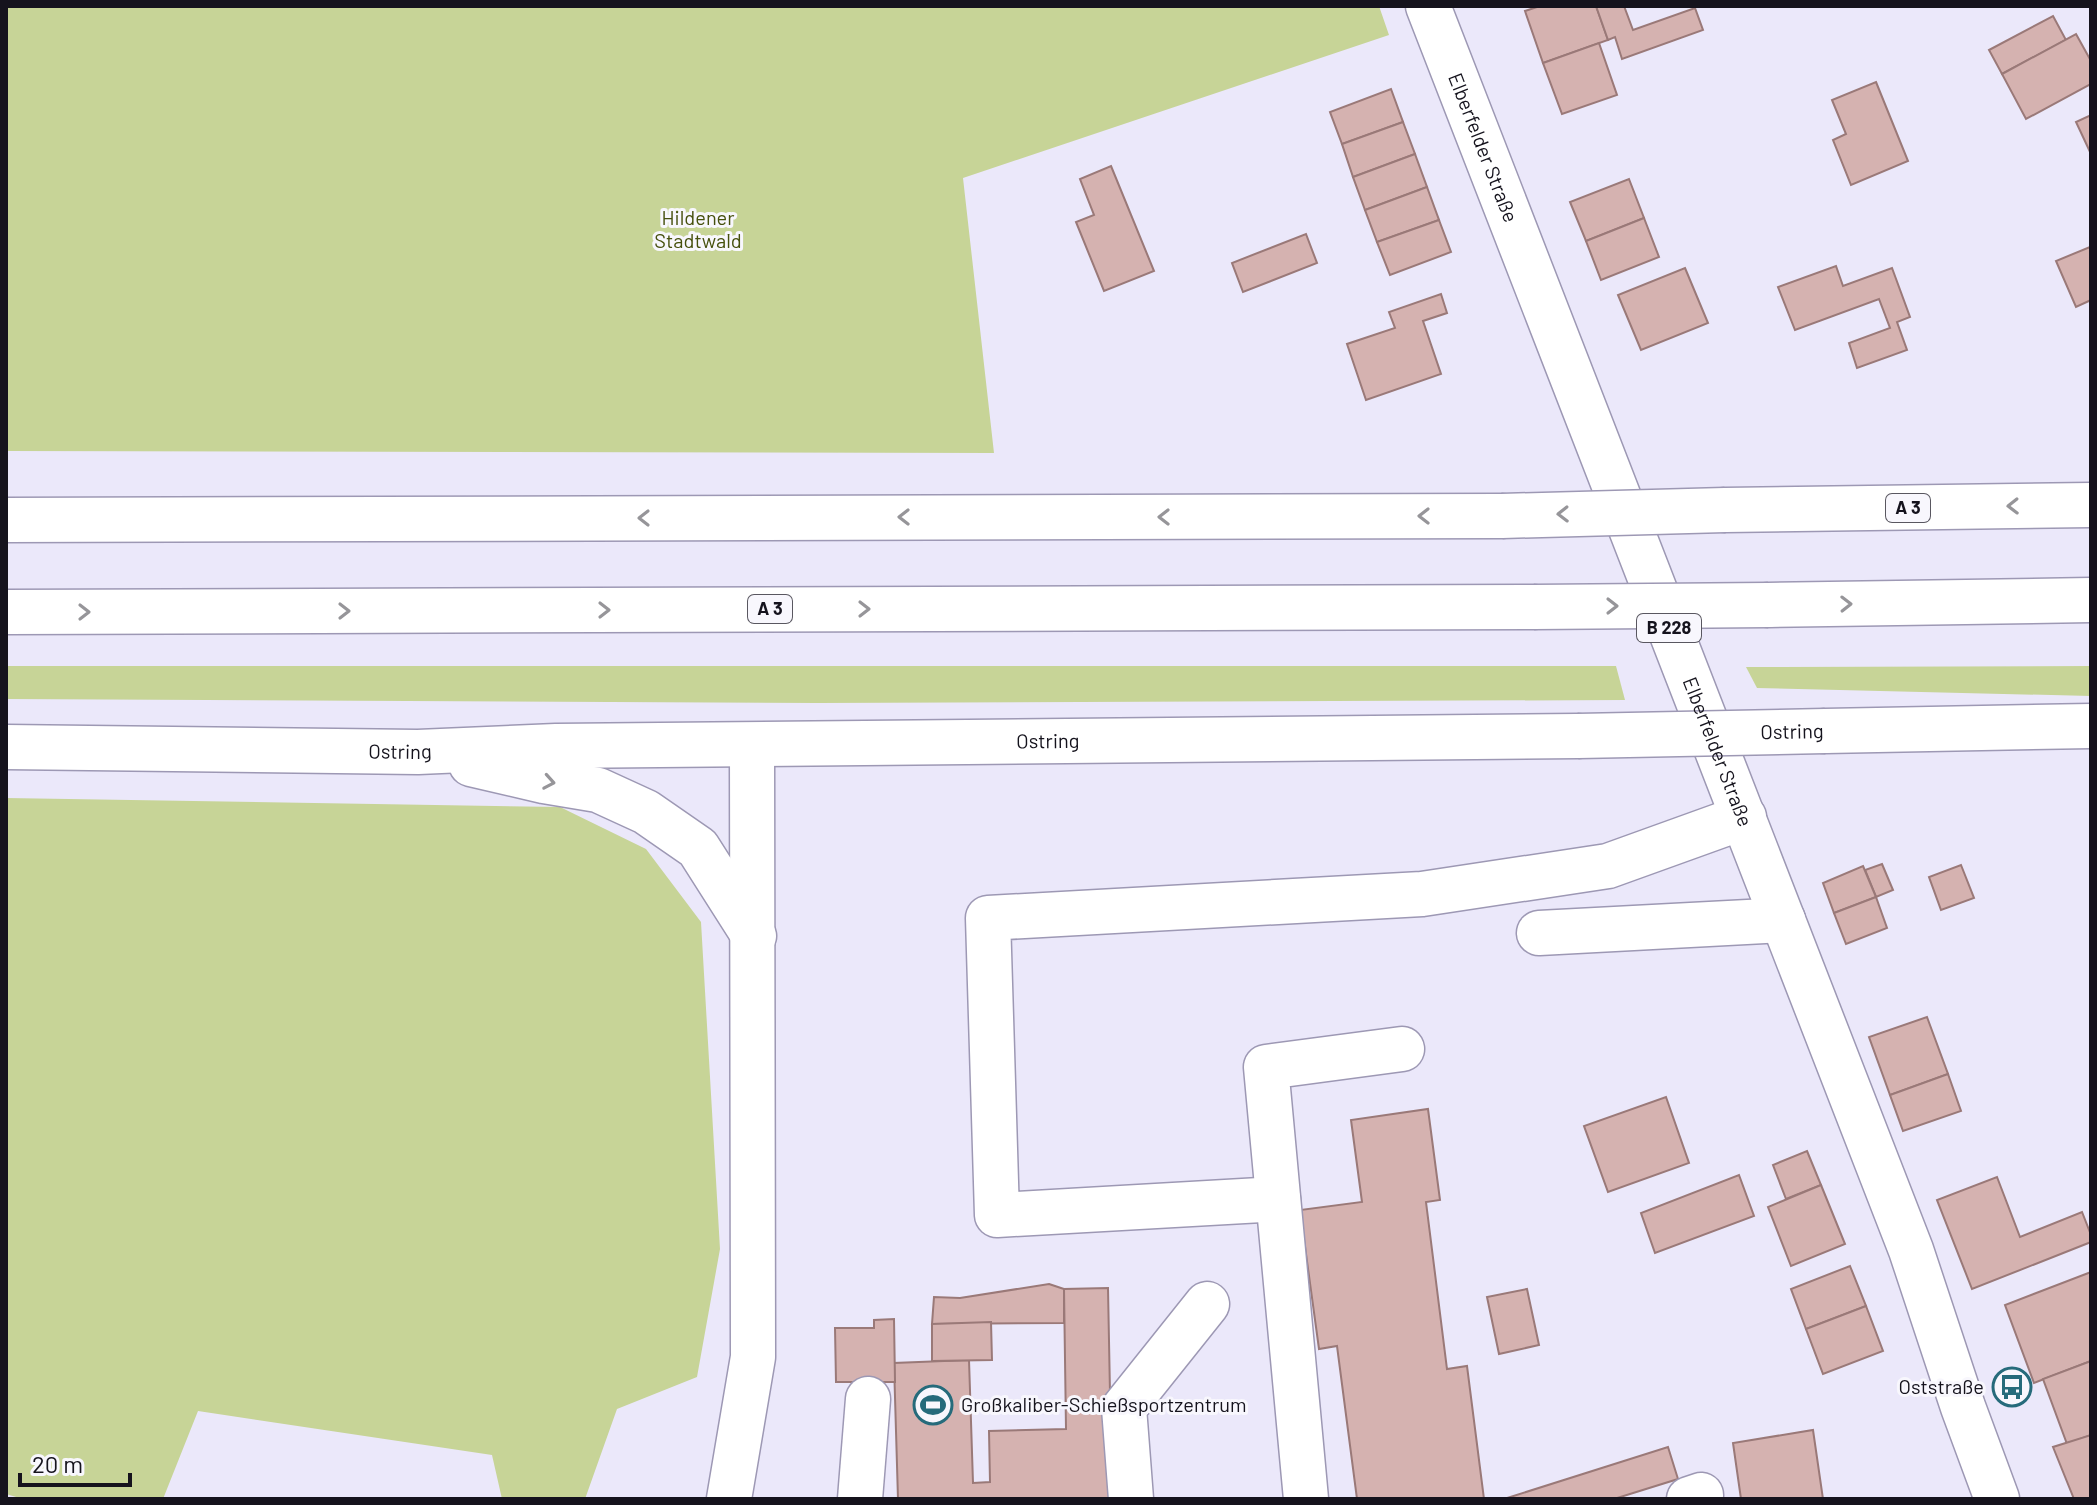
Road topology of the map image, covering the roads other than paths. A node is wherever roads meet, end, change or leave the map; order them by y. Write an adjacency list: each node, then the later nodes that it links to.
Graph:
1 (1428, 6): 10 (main road, Elberfelder Straße / B 228)
2 (2091, 505): 3 (main road, A 3, one-way to 3, bridge)
3 (6, 520)
4 (2091, 600): 5 (main road, A 3, one-way to 4, bridge)
5 (6, 612)
6 (2091, 726): 7 (main road, Ostring, bridge)
7 (752, 746): 9 (main road, Ostring); 13 (main road)
8 (6, 747): 9 (main road, Ostring)
9 (418, 752): 13 (main road, one-way to 13)
10 (1744, 817): 11 (main road, Elberfelder Straße / B 228); 15 (main road)
11 (1783, 920): 12 (main road); 22 (main road, Elberfelder Straße / B 228)
12 (1539, 933)
13 (754, 936): 18 (main road)
14 (1402, 1049): 15 (main road)
15 (1278, 1199): 21 (main road)
16 (1207, 1304): 20 (main road)
17 (868, 1399): 19 (main road)
18 (729, 1499)
19 (860, 1499)
20 (1131, 1499)
21 (1306, 1499)
22 (1997, 1499)

